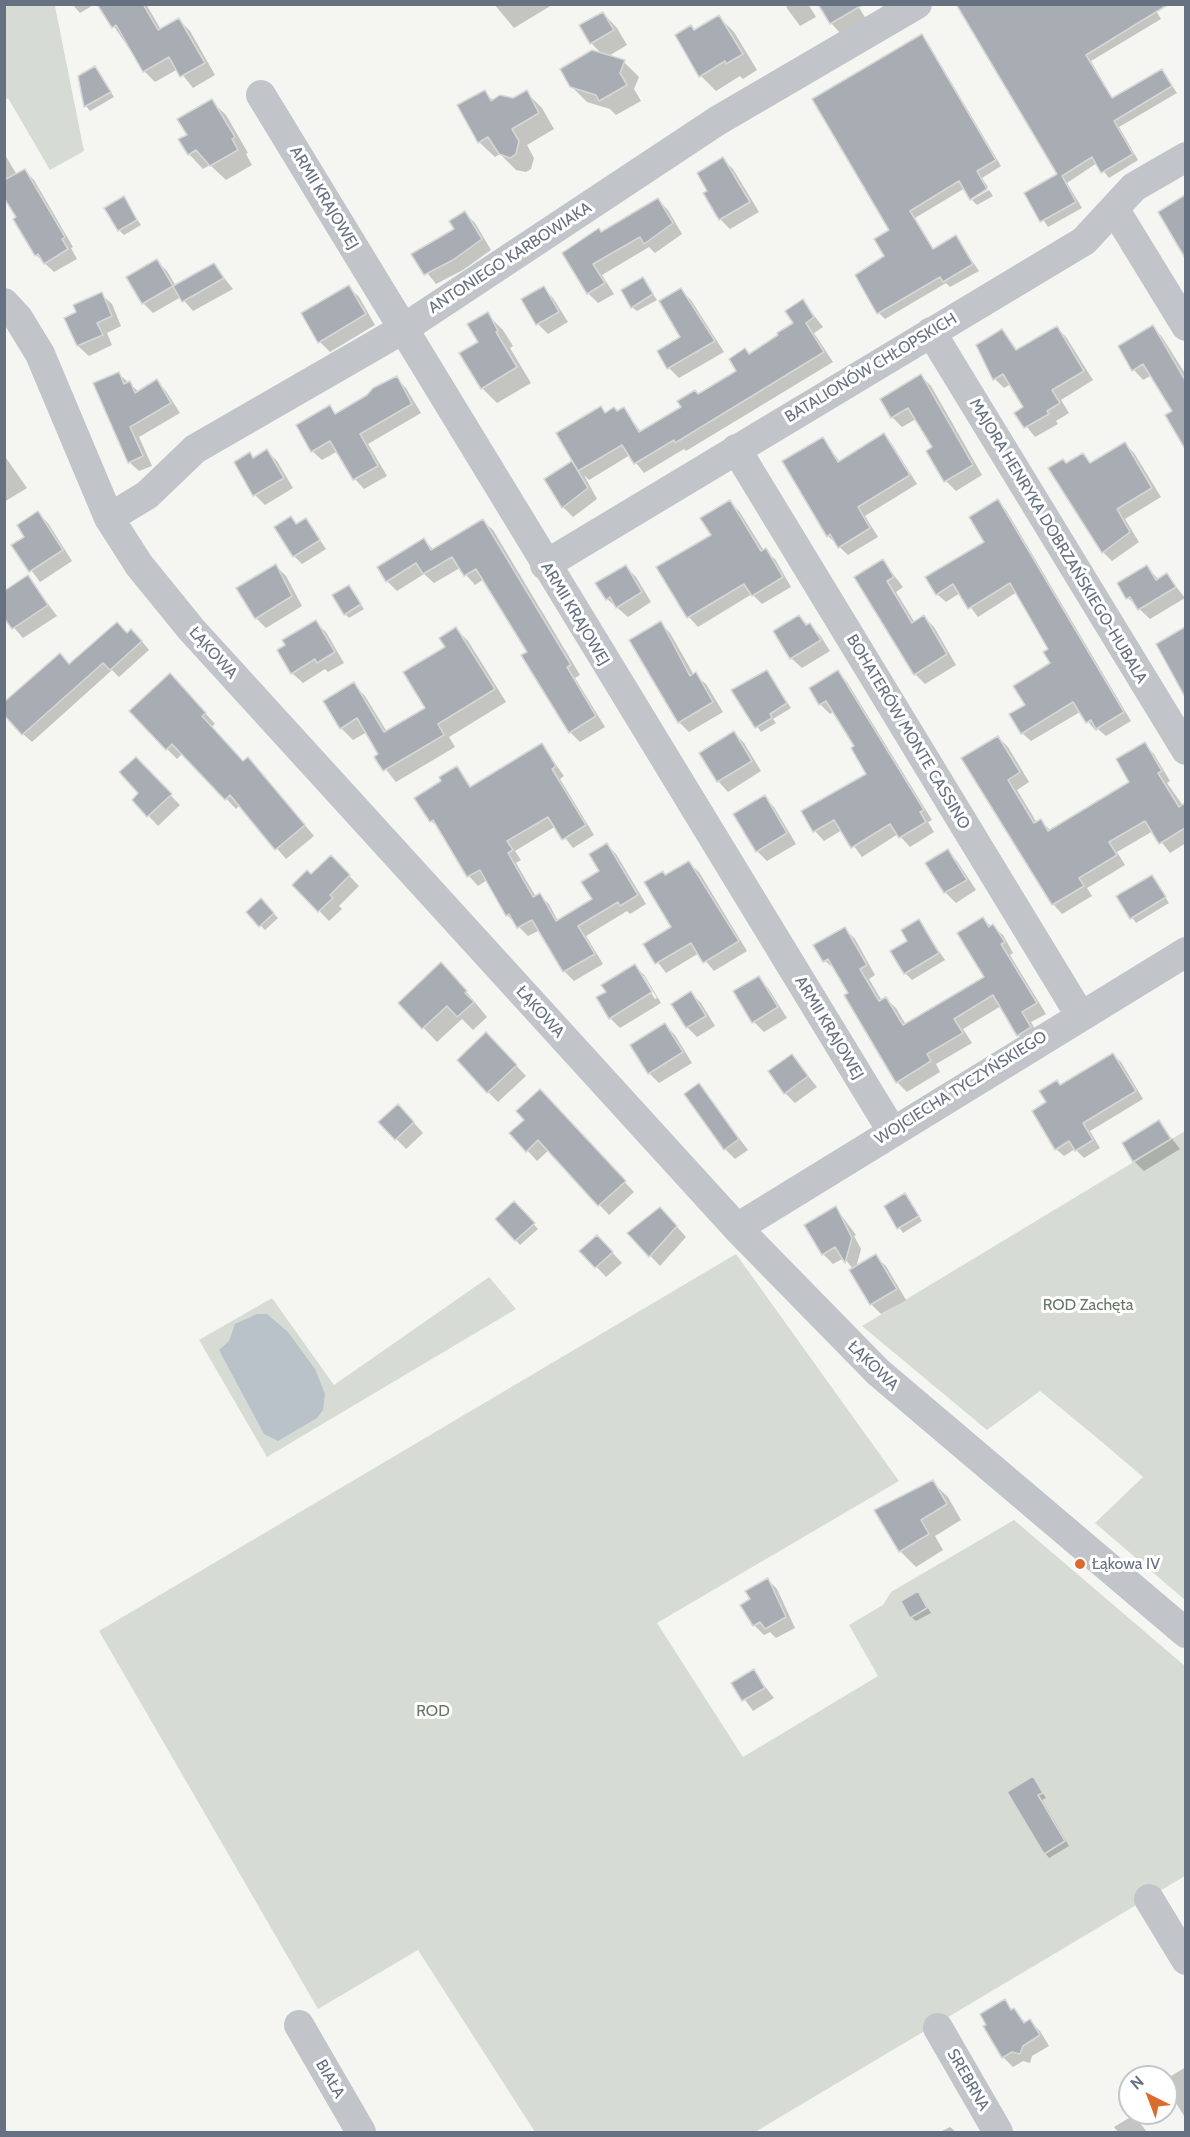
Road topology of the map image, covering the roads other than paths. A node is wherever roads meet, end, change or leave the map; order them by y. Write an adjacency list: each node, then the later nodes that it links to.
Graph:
1 (917, 4): 7 (street, ANTONIEGO KARBOWIAKA)
2 (261, 95): 7 (street, ARMII KRAJOWEJ)
3 (1185, 158): 4 (street, BATALIONÓW CHŁOPSKICH)
4 (1115, 210): 6 (street); 8 (street, BATALIONÓW CHŁOPSKICH)
5 (4, 303): 10 (street, ŁĄKOWA)
6 (1185, 326)
7 (403, 328): 10 (street, ANTONIEGO KARBOWIAKA); 11 (street, ARMII KRAJOWEJ)
8 (931, 332): 9 (street, BATALIONÓW CHŁOPSKICH); 12 (street, MAJORA HENRYKA DOBRZAŃSKIEGO-HUBALA)
9 (736, 449): 11 (street, BATALIONÓW CHŁOPSKICH); 14 (street, BOHATERÓW MONTE CASSINO)
10 (109, 518): 16 (street, ŁĄKOWA)
11 (546, 565): 15 (street, ARMII KRAJOWEJ)
12 (1185, 750)
13 (1185, 952): 14 (street, WOJCIECHA TYCZYŃSKIEGO)
14 (1080, 1016): 15 (street, WOJCIECHA TYCZYŃSKIEGO)
15 (892, 1131): 16 (street, WOJCIECHA TYCZYŃSKIEGO)
16 (737, 1228): 17 (street, ŁĄKOWA)
17 (1185, 1633)
18 (1149, 1899): 19 (street)
19 (1185, 1960)
20 (299, 2025): 22 (street, BIAŁA)
21 (938, 2028): 23 (street, SREBRNA)
22 (361, 2133)
23 (998, 2133)

